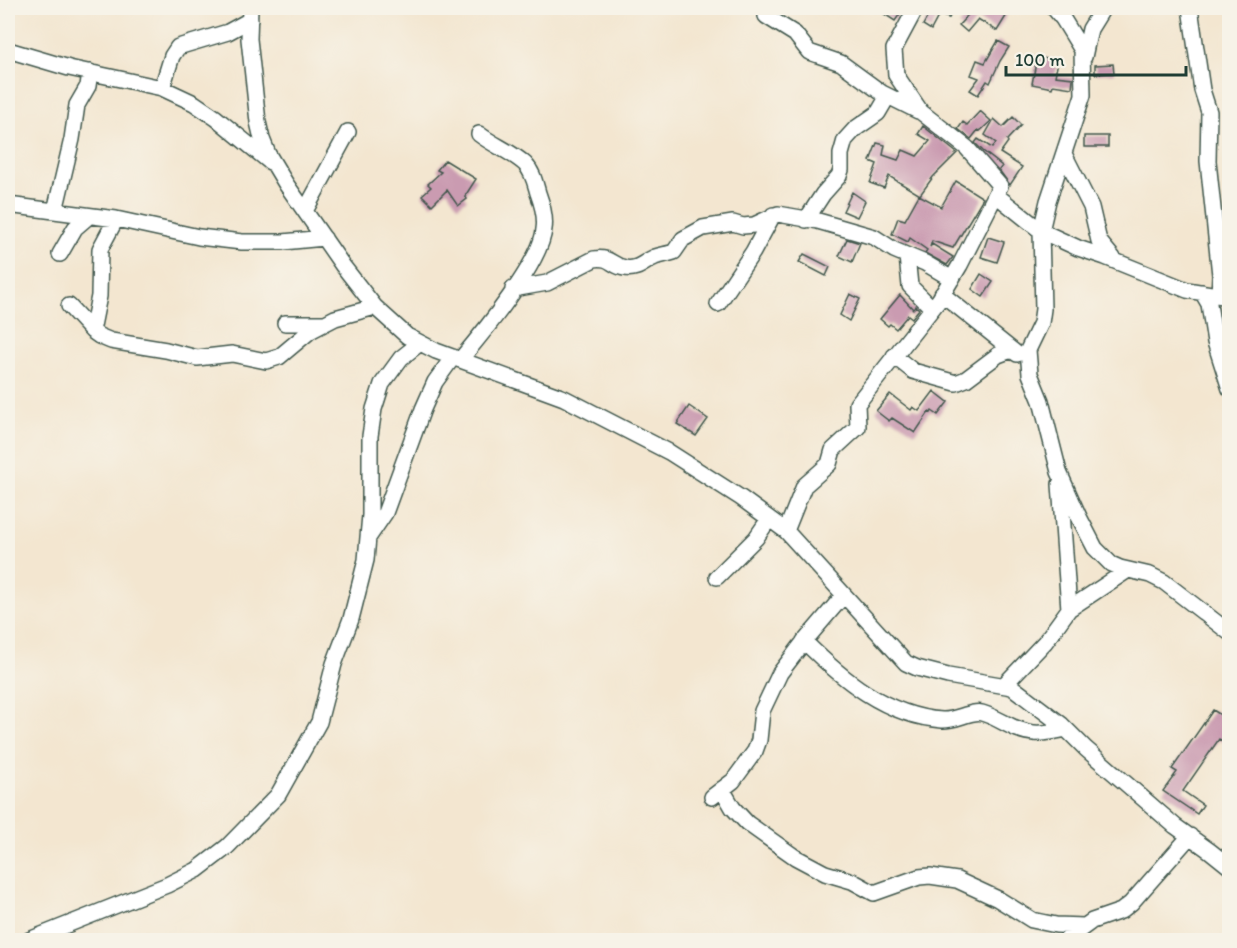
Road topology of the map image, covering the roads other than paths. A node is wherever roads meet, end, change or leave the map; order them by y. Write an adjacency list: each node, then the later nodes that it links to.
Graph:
1 (916, 8): 12 (street)
2 (1054, 8): 8 (street)
3 (1103, 8): 8 (street)
4 (1190, 8): 36 (street)
5 (250, 14): 10 (street); 13 (street)
6 (766, 16): 11 (street)
7 (8, 50): 9 (street)
8 (1083, 63): 17 (street)
9 (90, 72): 10 (street); 21 (street)
10 (162, 88): 14 (street)
11 (888, 96): 12 (street); 26 (street)
12 (921, 112): 19 (street)
13 (258, 123): 14 (street); 18 (street)
14 (225, 126): 18 (street)
15 (348, 132): 22 (street)
16 (479, 134): 33 (street)
17 (1064, 154): 27 (street); 31 (street)
18 (275, 165): 22 (street)
19 (996, 195): 27 (street); 32 (street)
20 (8, 205): 21 (street)
21 (55, 211): 24 (street)
22 (305, 211): 28 (street)
23 (773, 215): 26 (street); 33 (street); 37 (street)
24 (89, 216): 25 (street); 29 (street)
25 (116, 219): 28 (street); 43 (street)
26 (806, 220): 30 (street)
27 (1041, 231): 31 (street); 48 (street)
28 (324, 238): 39 (street)
29 (60, 254)
30 (907, 256): 32 (street); 40 (street)
31 (1116, 261): 34 (street)
32 (952, 279): 35 (street)
33 (513, 289): 47 (street)
34 (1202, 292): 36 (street); 49 (street)
35 (942, 294): 40 (street); 45 (street)
36 (1224, 296)
37 (718, 304)
38 (69, 306): 43 (street)
39 (375, 307): 41 (street); 44 (street)
40 (932, 308): 46 (street)
41 (327, 322): 42 (street); 43 (street)
42 (285, 323)
43 (92, 331)
44 (420, 343): 47 (street); 53 (street)
45 (1011, 350): 46 (street); 48 (street)
46 (894, 356): 52 (street)
47 (457, 358): 51 (street); 53 (street)
48 (1028, 366): 50 (street)
49 (1230, 389)
50 (1059, 472): 54 (street); 57 (street)
51 (769, 519): 52 (street); 55 (street)
52 (786, 531): 56 (street)
53 (368, 539): 65 (street)
54 (1128, 570): 57 (street); 58 (street)
55 (717, 577)
56 (844, 595): 59 (street); 60 (street)
57 (1069, 609): 60 (street)
58 (1230, 633)
59 (804, 641): 61 (street); 64 (street)
60 (1005, 684): 61 (street)
61 (1066, 729): 62 (street)
62 (1190, 836): 63 (street); 64 (street)
63 (1230, 867)
64 (1084, 926): 66 (street)
65 (29, 940)
66 (1066, 940)

